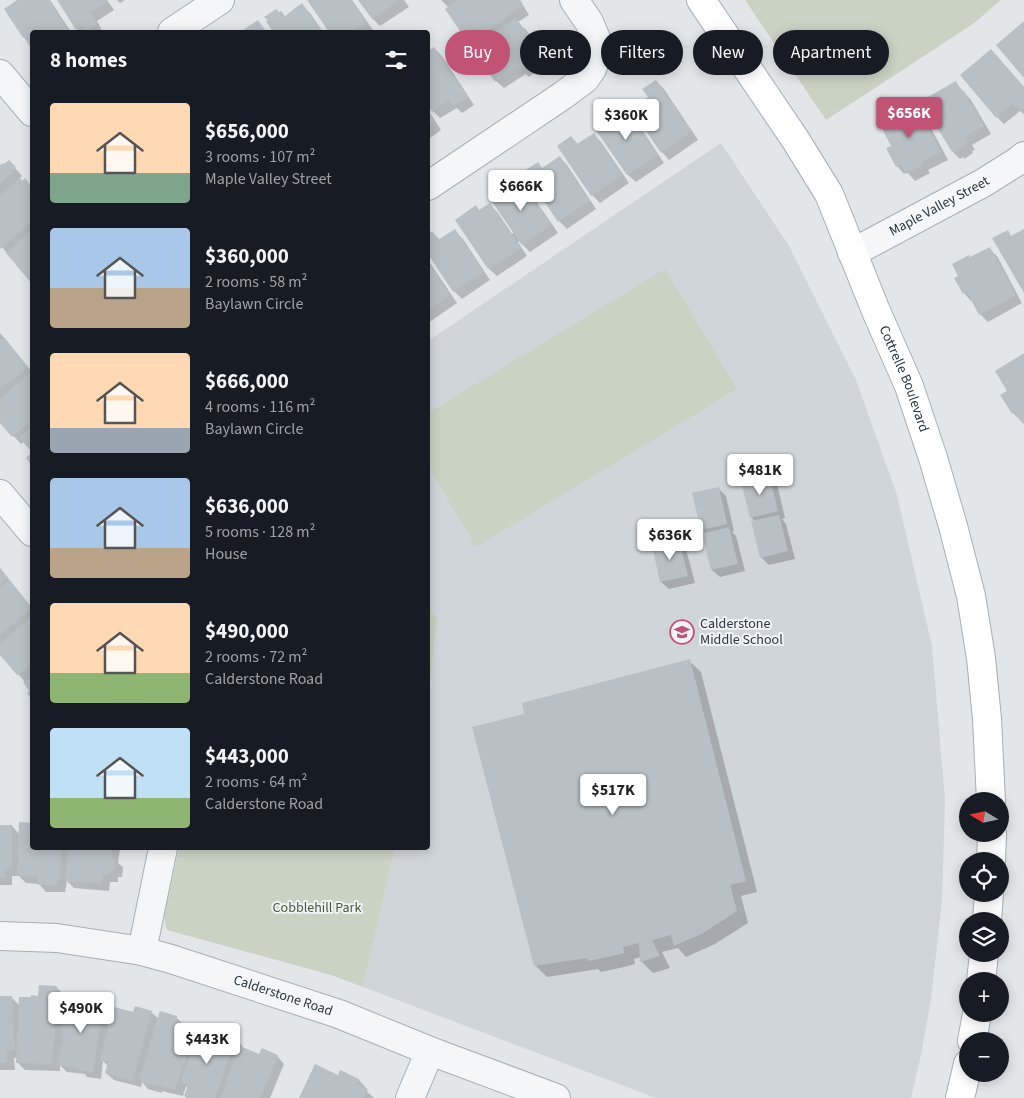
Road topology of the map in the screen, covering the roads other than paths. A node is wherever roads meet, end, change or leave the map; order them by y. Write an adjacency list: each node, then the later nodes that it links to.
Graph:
1 (220, 0): 4 (street)
2 (574, 0): 8 (street)
3 (701, 0): 9 (main road, Cottrelle Boulevard)
4 (175, 30)
5 (0, 74): 6 (street)
6 (30, 110)
7 (1024, 156): 9 (street, Maple Valley Street)
8 (430, 185)
9 (852, 252): 12 (main road, Cottrelle Boulevard)
10 (0, 494): 11 (street)
11 (30, 530)
12 (991, 792)
13 (163, 850): 15 (street)
14 (0, 936): 15 (street, Calderstone Road)
15 (142, 951): 16 (street, Calderstone Road)
16 (430, 1051): 18 (street); 19 (street, Calderstone Road)
17 (964, 1082): 20 (main road)
18 (410, 1098)
19 (556, 1098)
20 (960, 1098)

